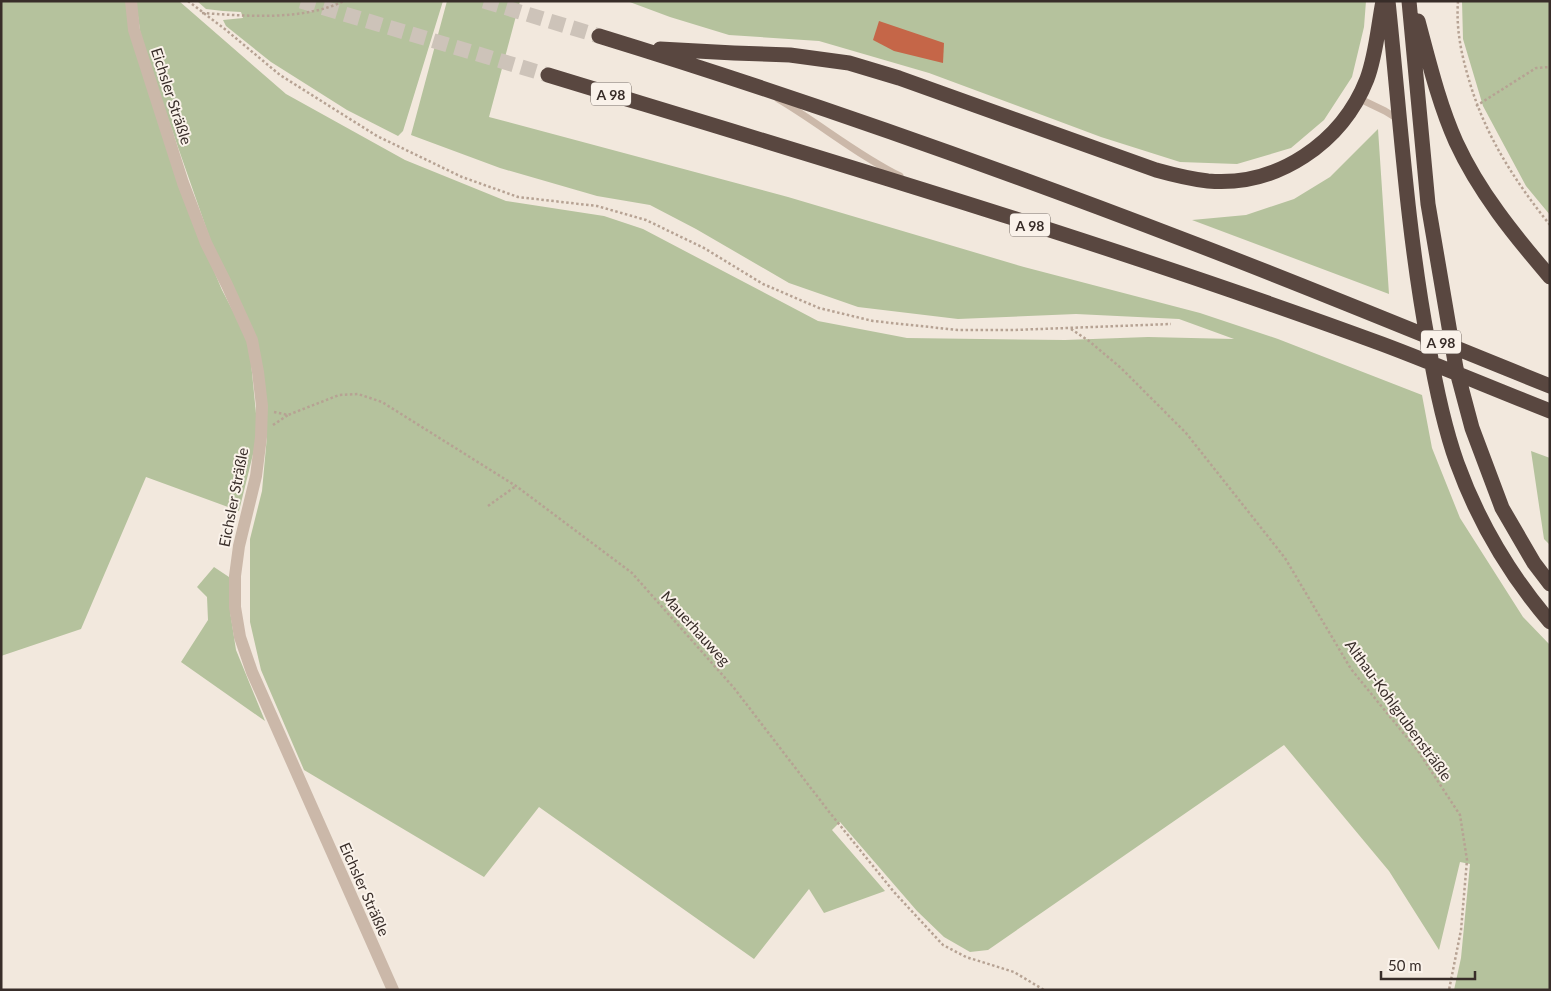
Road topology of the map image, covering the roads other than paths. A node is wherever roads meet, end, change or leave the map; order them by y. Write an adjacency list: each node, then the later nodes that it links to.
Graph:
1 (131, 1): 18 (street, Eichsler Sträßle)
2 (1382, 1): 10 (highway)
3 (1388, 1): 11 (highway)
4 (1409, 1): 16 (highway)
5 (1413, 1): 13 (highway)
6 (598, 36): 7 (highway, A 98)
7 (636, 47): 9 (highway, A 98); 10 (highway)
8 (548, 75): 12 (highway, A 98)
9 (748, 83): 12 (lane); 14 (highway, A 98)
10 (1358, 98): 11 (lane)
11 (1400, 121): 17 (highway)
12 (938, 195): 15 (highway, A 98)
13 (1550, 277)
14 (1550, 386)
15 (1550, 411)
16 (1550, 584)
17 (1550, 622)
18 (393, 990)

